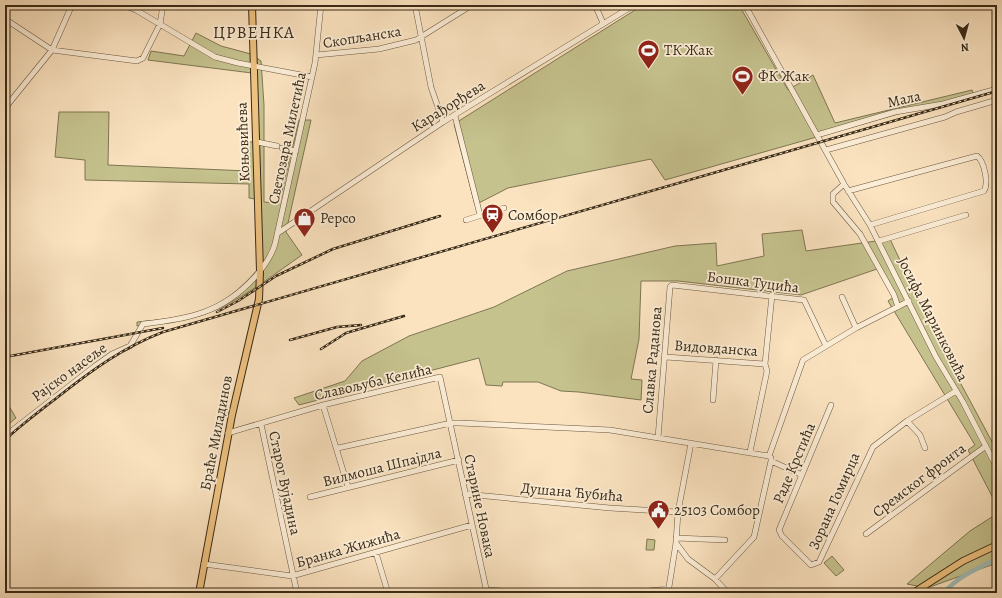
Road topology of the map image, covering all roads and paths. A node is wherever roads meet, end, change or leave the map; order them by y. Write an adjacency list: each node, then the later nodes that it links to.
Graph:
1 (72, 5): 16 (street)
2 (123, 5): 11 (street)
3 (163, 5): 14 (street)
4 (252, 5): 18 (main road, Коњовићева)
5 (321, 5): 17 (street, Светозара Милетића)
6 (415, 5): 15 (street)
7 (472, 5): 15 (street, Скопљанска)
8 (595, 5): 13 (street)
9 (634, 5): 13 (street, Карађорђева)
10 (745, 5): 25 (street, Јосифа Маринковића)
11 (135, 8): 14 (street)
12 (5, 19): 16 (street)
13 (602, 23): 23 (street, Карађорђева)
14 (160, 24): 16 (street); 18 (street)
15 (422, 36): 17 (street, Скопљанска); 24 (street)
16 (52, 50): 22 (street)
17 (316, 55): 19 (street, Светозара Милетића)
18 (254, 66): 19 (street); 26 (main road, Коњовићева)
19 (312, 77): 28 (street, Светозара Милетића)
20 (997, 88): 25 (street, Мала)
21 (997, 100): 27 (street)
22 (5, 108)
23 (455, 116): 24 (street, Карађорђева); 32 (street)
24 (443, 122): 36 (street, Карађорђева)
25 (817, 135): 27 (street, Јосифа Маринковића)
26 (257, 142): 28 (street); 38 (main road, Коњовићева)
27 (826, 150): 29 (street, Јосифа Маринковића)
28 (296, 151): 36 (street, Светозара Милетића)
29 (844, 184): 30 (street, Јосифа Маринковића); 44 (street, Јосифа Маринковића)
30 (848, 191): 35 (street, Јосифа Маринковића); 35 (street)
31 (504, 208): 32 (street)
32 (480, 215): 34 (street)
33 (966, 215): 37 (street)
34 (466, 220)
35 (870, 225): 37 (street, Јосифа Маринковића)
36 (278, 233): 38 (street, Светозара Милетића)
37 (879, 241): 43 (street, Јосифа Маринковића)
38 (260, 271): 39 (main road, Коњовићева); 45 (street, Светозара Милетића)
39 (260, 278): 58 (main road, Браће Миладинов)
40 (671, 285): 41 (street, Бошка Туцића); 48 (street, Славка Раданова)
41 (772, 295): 47 (street, Бошка Туцића); 50 (street)
42 (842, 297): 46 (street)
43 (910, 302): 44 (street); 51 (street, Јосифа Маринковића)
44 (898, 307): 46 (street)
45 (142, 324): 59 (street, Рајско насеље)
46 (856, 328): 47 (street)
47 (826, 346): 66 (street)
48 (666, 357): 49 (street, Видовданска); 60 (street, Славка Раданова)
49 (716, 360): 50 (street, Видовданска); 52 (street)
50 (765, 364): 65 (street)
51 (956, 391): 55 (street, Зорана Гомирца); 62 (street, Јосифа Маринковића)
52 (713, 400)
53 (323, 405): 56 (street, Славољуба Келића); 57 (street, Славољуба Келића); 63 (street)
54 (831, 405): 70 (street, Раде Крстића)
55 (907, 421): 64 (street); 76 (street, Зорана Гомирца)
56 (451, 423): 60 (street); 63 (street); 67 (street, Старине Новака)
57 (261, 424): 58 (street, Славољуба Келића); 83 (street, Старог Вујадина)
58 (228, 433): 82 (main road, Браће Миладинов)
59 (5, 436)
60 (658, 438): 61 (street)
61 (691, 443): 65 (street); 74 (street)
62 (986, 446): 69 (street, Јосифа Маринковића); 77 (street, Сремског фронта)
63 (338, 448): 71 (street)
64 (926, 448)
65 (750, 452): 66 (street)
66 (769, 456): 68 (street)
67 (459, 460): 71 (street, Вилмоша Шпајдла); 72 (street, Старине Новака)
68 (772, 461): 70 (street); 84 (street)
69 (997, 468)
70 (802, 475): 76 (street, Раде Крстића)
71 (348, 487): 73 (street, Вилмоша Шпајдла)
72 (465, 494): 74 (street, Душана Ћубића); 75 (street, Старине Новака)
73 (310, 497)
74 (678, 512): 78 (street)
75 (472, 525): 81 (street, Бранка Жижића); 85 (street, Старине Новака)
76 (779, 530)
77 (866, 534)
78 (676, 540): 79 (street); 84 (street); 86 (street)
79 (725, 540)
80 (997, 545): 93 (main road)
81 (376, 553): 83 (street, Бранка Жижића); 89 (street)
82 (204, 564): 83 (street, Бранка Жижића); 87 (main road, Браће Миладинов)
83 (292, 576): 88 (street, Старог Вујадина)
84 (715, 580): 92 (street)
85 (486, 591): 90 (street)
86 (669, 591): 91 (street)
87 (200, 593)
88 (296, 593)
89 (388, 593)
90 (534, 593)
91 (628, 593)
92 (728, 593)
93 (913, 593)

